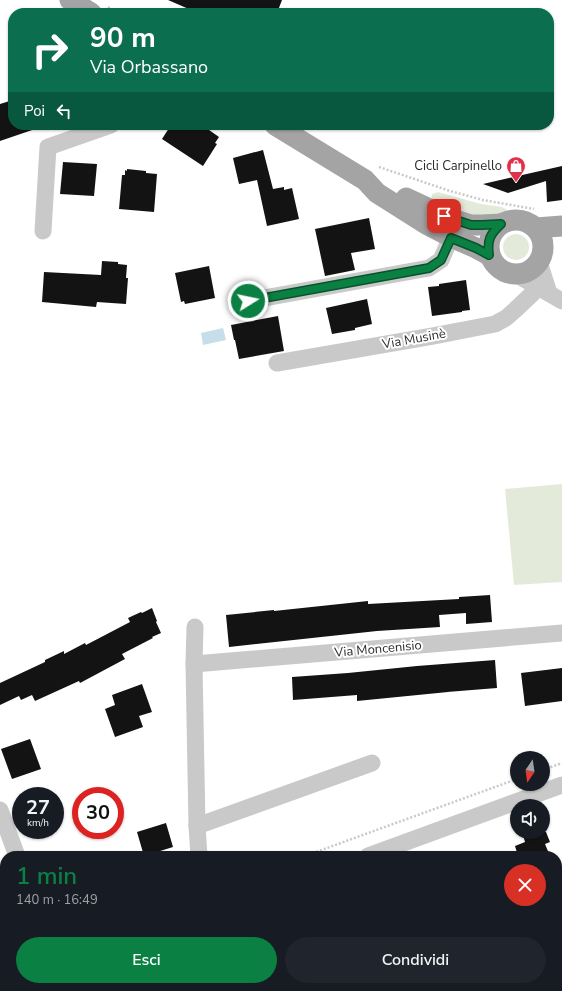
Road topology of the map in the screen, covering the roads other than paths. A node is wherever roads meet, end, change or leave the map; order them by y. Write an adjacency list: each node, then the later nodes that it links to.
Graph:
1 (70, 0): 2 (main road)
2 (83, 8)
3 (96, 130): 9 (street)
4 (285, 130): 5 (main road)
5 (371, 174): 7 (main road); 10 (main road)
6 (535, 219): 7 (main road); 8 (main road); 13 (main road)
7 (501, 224): 12 (main road)
8 (562, 226)
9 (43, 231)
10 (451, 238): 12 (main road); 16 (street)
11 (562, 240): 13 (main road)
12 (489, 255): 14 (main road)
13 (541, 255): 14 (main road); 15 (street)
14 (517, 274): 15 (street)
15 (550, 294): 17 (street, Via Musinè)
16 (248, 301)
17 (277, 363)
18 (195, 627): 20 (street)
19 (562, 633): 20 (street, Via Moncenisio)
20 (194, 664): 24 (street)
21 (372, 763): 24 (street)
22 (562, 785): 27 (street)
23 (0, 810): 25 (street)
24 (197, 826): 26 (street)
25 (15, 851)
26 (200, 851)
27 (382, 851)

